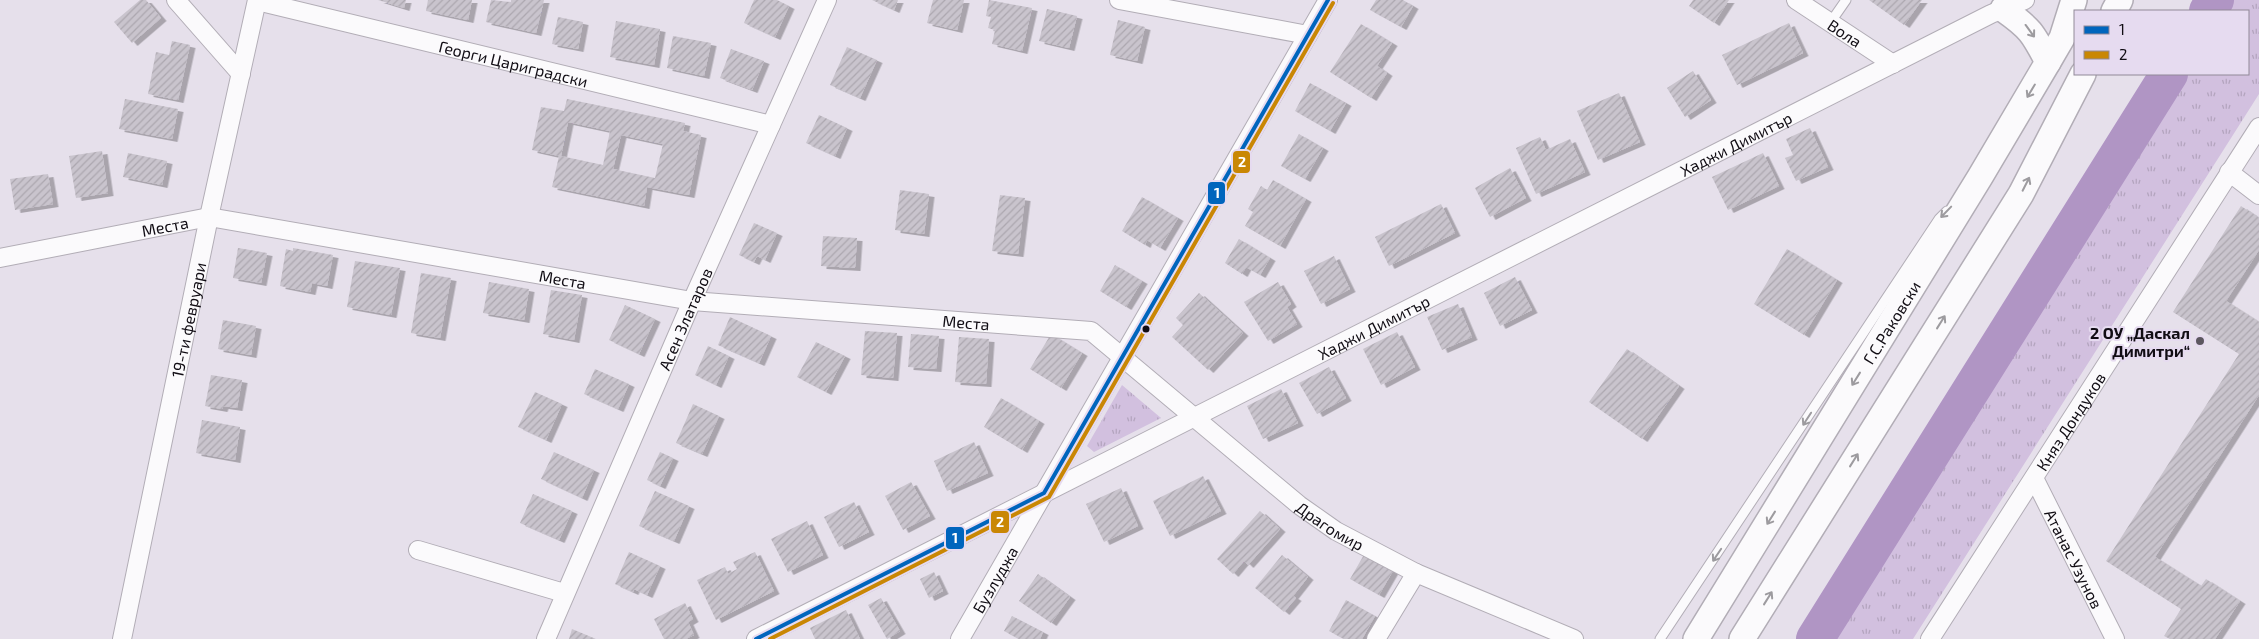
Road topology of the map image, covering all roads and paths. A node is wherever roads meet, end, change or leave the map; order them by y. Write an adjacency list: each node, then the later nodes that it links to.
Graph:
1 (176, 0): 14 (street)
2 (827, 0): 16 (street, Асен Златаров)
3 (1119, 0): 11 (street)
4 (1328, 0): 11 (street, Бузлуджа)
5 (1796, 0): 10 (street, Вола)
6 (1846, 0): 10 (lane)
7 (2074, 0): 12 (street, Г.С.Раковски)
8 (257, 1): 14 (street, 19-ти февруари); 16 (street, Георги Цариградски)
9 (2007, 6): 12 (street, one-way to 12); 13 (street, Хаджи Димитър)
10 (1830, 23): 13 (street, Вола)
11 (1308, 35): 24 (street, Бузлуджа)
12 (2048, 62): 19 (street, Г.С.Раковски, one-way to 19)
13 (1893, 64): 25 (street, Хаджи Димитър)
14 (241, 74): 21 (street, 19-ти февруари)
15 (2081, 75): 39 (street, one-way to 15)
16 (771, 125): 23 (street, Асен Златаров)
17 (2259, 127): 18 (street, Княз Дондуков)
18 (2229, 172): 20 (street); 26 (street, Княз Дондуков)
19 (1980, 177): 37 (lane, one-way to 37); 38 (street, Г.С.Раковски, one-way to 38)
20 (2259, 195)
21 (209, 217): 22 (street, Места); 23 (street, Места); 31 (street, 19-ти февруари)
22 (0, 258)
23 (692, 301): 24 (street, Места); 30 (street, Асен Златаров)
24 (1122, 358): 25 (street, Драгомир); 27 (street, Бузлуджа)
25 (1194, 418): 27 (street, Хаджи Димитър); 29 (street, Драгомир)
26 (2034, 478): 40 (street, Княз Дондуков); 41 (street, Атанас Узунов)
27 (1044, 493): 33 (street, Хаджи Димитър); 34 (street, Бузлуджа)
28 (418, 550): 30 (street)
29 (1416, 574): 35 (street); 36 (street, Драгомир)
30 (564, 593): 32 (street, Асен Златаров)
31 (122, 639)
32 (546, 639)
33 (756, 639)
34 (960, 639)
35 (1376, 639)
36 (1574, 639)
37 (1660, 639)
38 (1696, 639)
39 (1742, 639)
40 (1930, 639)
41 (2115, 639)

